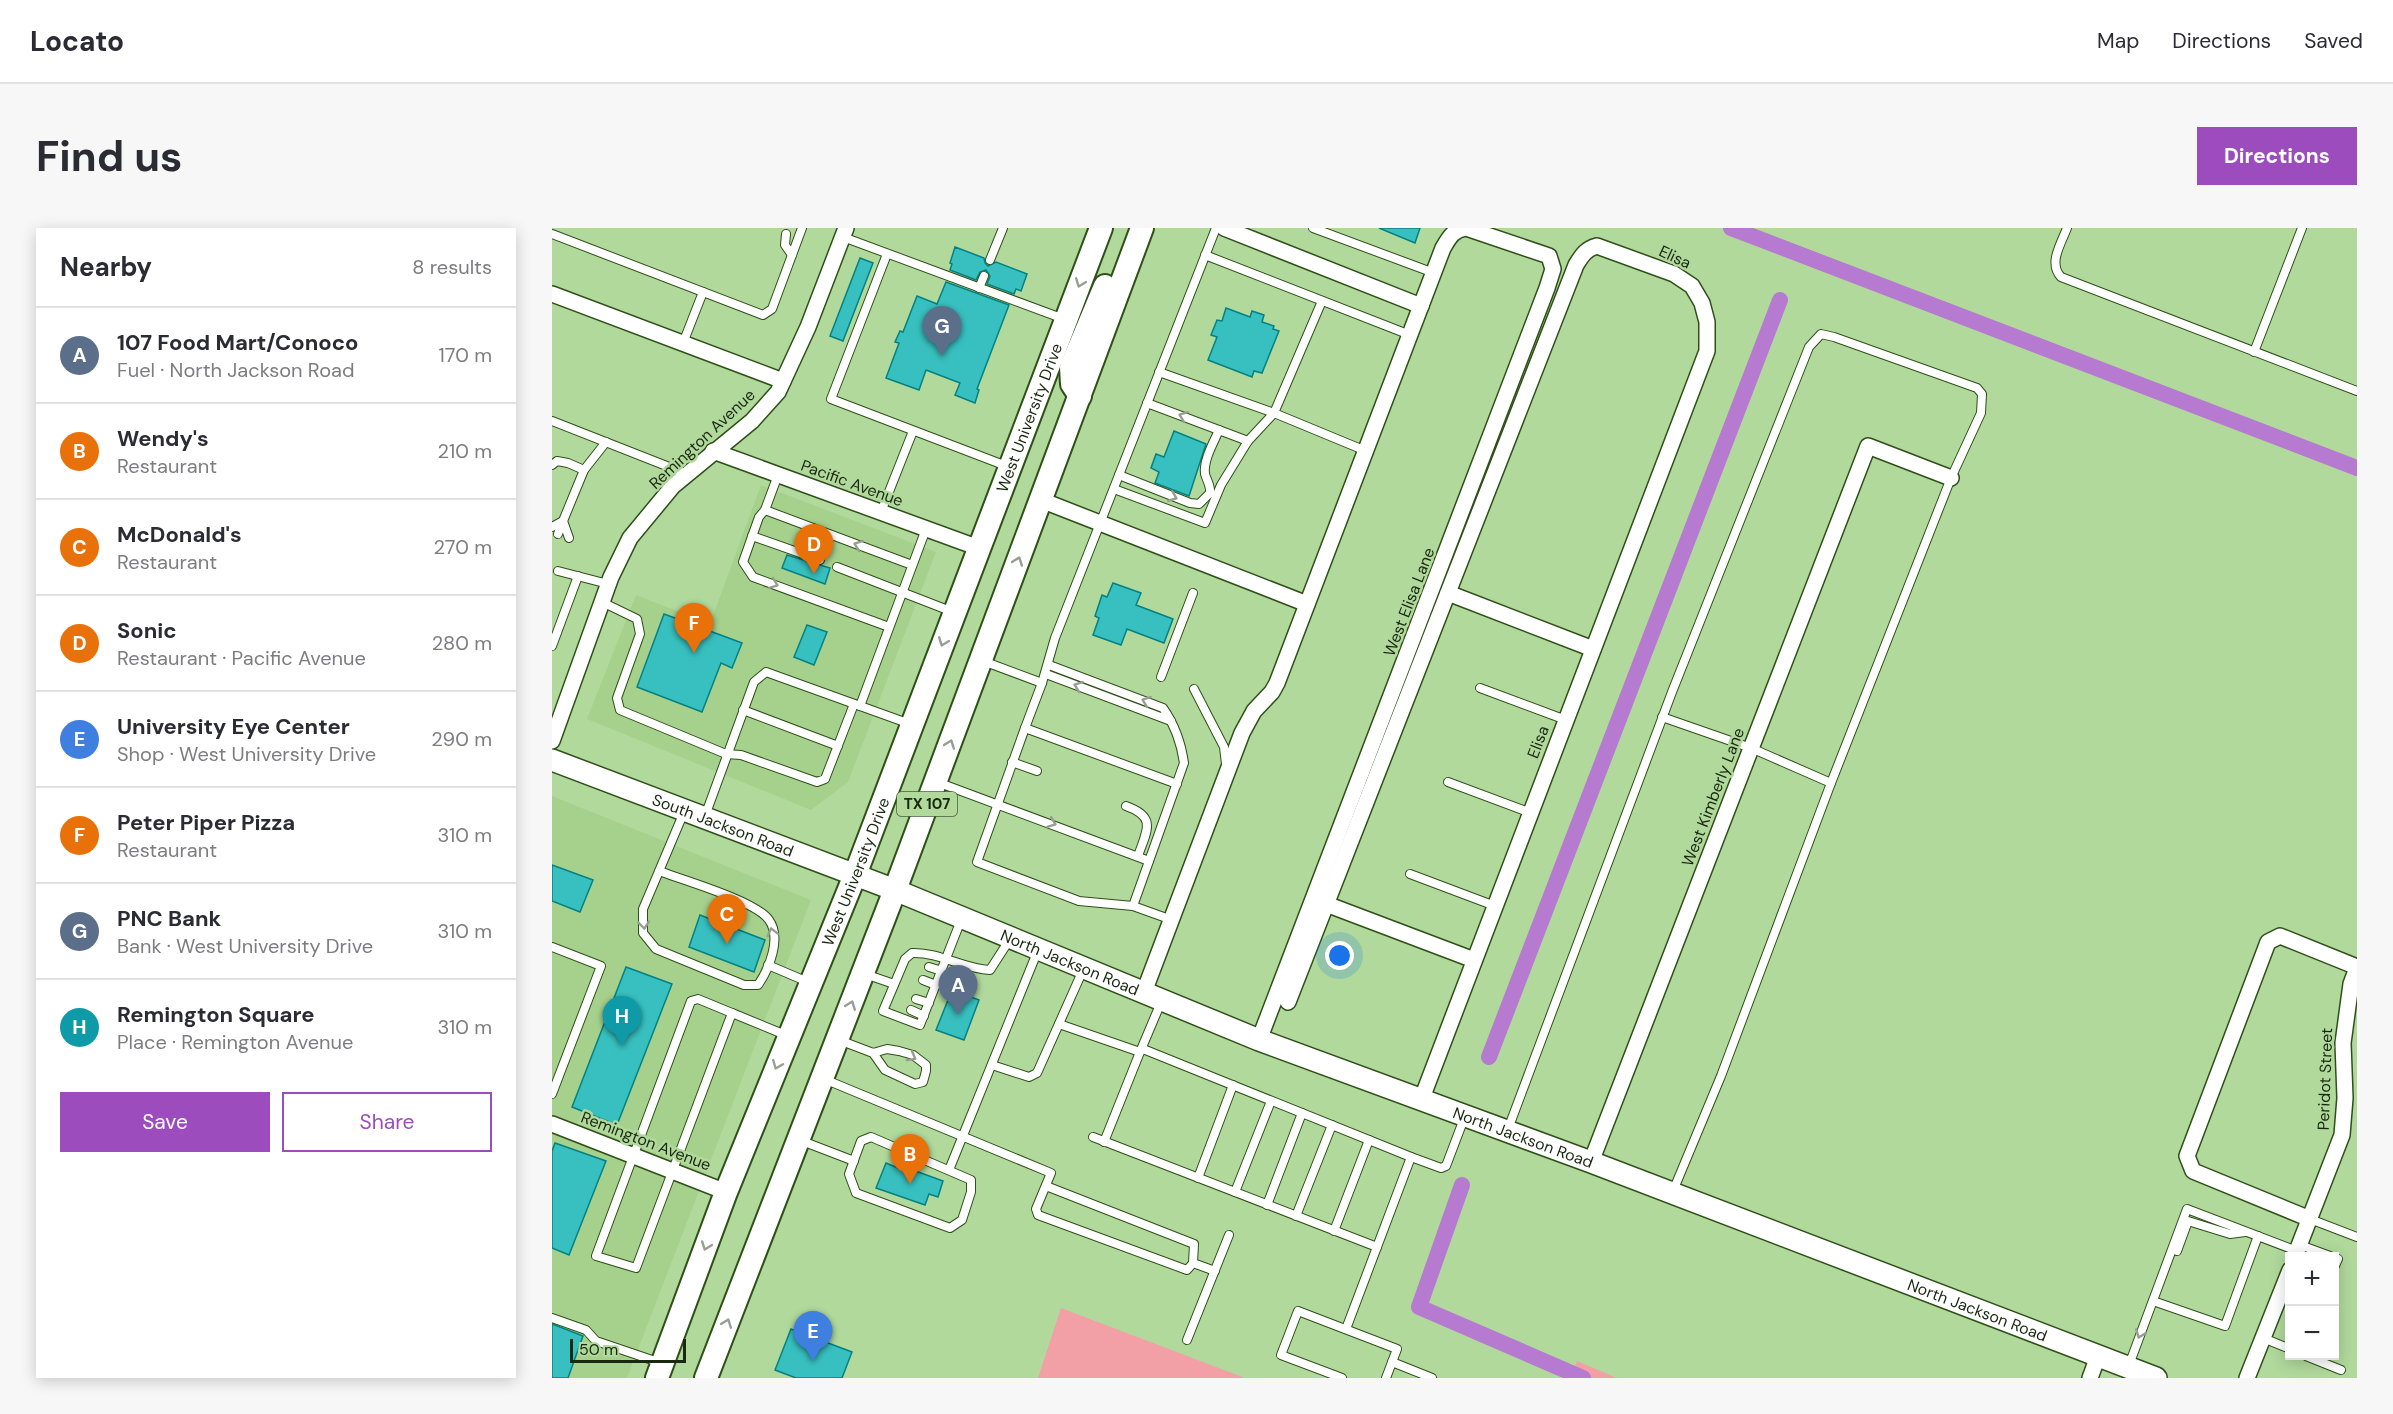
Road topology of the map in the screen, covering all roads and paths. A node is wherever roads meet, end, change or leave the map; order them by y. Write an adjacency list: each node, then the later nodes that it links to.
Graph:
1 (802, 228): 17 (lane)
2 (1003, 228): 19 (lane)
3 (1101, 228): 27 (main road, West University Drive / TX 107, one-way to 27)
4 (1126, 228): 34 (main road)
5 (1143, 228): 34 (main road, TX 107)
6 (1216, 228): 18 (lane)
7 (1224, 228): 26 (street)
8 (1313, 228): 20 (lane)
9 (1459, 228): 10 (street, West Elisa Lane); 20 (street, West Elisa Lane)
10 (1465, 228): 144 (street, West Elisa Lane)
11 (2067, 228): 30 (lane)
12 (2302, 228): 30 (lane)
13 (845, 233): 16 (lane); 32 (street, Remington Avenue)
14 (552, 234): 23 (lane)
15 (786, 234): 17 (lane)
16 (887, 254): 22 (lane); 39 (lane)
17 (792, 255): 23 (lane)
18 (1205, 255): 25 (lane); 31 (lane)
19 (990, 260)
20 (1434, 273): 26 (street, West Elisa Lane)
21 (984, 276): 22 (lane)
22 (980, 288): 27 (lane)
23 (703, 292): 29 (lane)
24 (552, 294): 29 (street)
25 (1322, 301): 28 (lane); 36 (lane)
26 (1421, 306): 28 (street, West Elisa Lane)
27 (1066, 320): 45 (main road, West University Drive / TX 107)
28 (1410, 335): 43 (street, West Elisa Lane)
29 (683, 343): 32 (street)
30 (2254, 352): 33 (lane)
31 (1159, 372): 35 (lane); 36 (lane)
32 (783, 381): 42 (street, Remington Avenue)
33 (2357, 392)
34 (1080, 396): 52 (main road, TX 107)
35 (1147, 403): 38 (lane, one-way to 35); 49 (lane)
36 (1274, 413): 40 (lane); 43 (lane)
37 (552, 421): 41 (lane)
38 (1218, 430): 40 (lane); 49 (lane, one-way to 38)
39 (913, 431): 45 (lane); 54 (lane)
40 (1248, 441): 51 (lane)
41 (606, 442): 46 (lane); 47 (lane)
42 (713, 451): 47 (street, Remington Avenue); 48 (street, Pacific Avenue)
43 (1366, 452): 73 (street, West Elisa Lane)
44 (552, 465): 46 (lane)
45 (1010, 467): 62 (main road, West University Drive / TX 107)
46 (584, 470): 55 (lane)
47 (687, 474): 68 (street, Remington Avenue)
48 (778, 475): 53 (lane); 54 (street, Pacific Avenue)
49 (1119, 475): 51 (lane)
50 (1951, 478): 87 (lane); 94 (street, West Kimberly Lane); 102 (lane)
51 (1114, 489): 56 (lane)
52 (1041, 500): 56 (street); 78 (main road, TX 107, one-way to 52)
53 (765, 510): 60 (lane); 64 (lane, one-way to 53)
54 (881, 512): 58 (street, Pacific Avenue)
55 (563, 521): 57 (lane); 59 (lane); 61 (lane)
56 (1101, 523): 73 (street); 79 (lane)
57 (552, 527)
58 (926, 529): 62 (street, Pacific Avenue); 64 (lane)
59 (558, 534)
60 (752, 536): 63 (lane); 75 (lane, one-way to 75)
61 (569, 538)
62 (979, 548): 74 (main road, West University Drive / TX 107)
63 (820, 560)
64 (912, 565): 69 (lane)
65 (837, 567): 69 (lane)
66 (558, 571): 67 (lane)
67 (578, 576): 68 (lane); 76 (lane)
68 (608, 584): 72 (street, Remington Avenue)
69 (903, 591): 74 (lane); 75 (lane)
70 (1193, 593): 81 (lane)
71 (1448, 593): 77 (street); 77 (street, Elisa); 114 (street, Elisa)
72 (602, 602): 92 (street, Remington Avenue); 95 (lane)
73 (1307, 604): 99 (street, West Elisa Lane)
74 (954, 612): 90 (main road, West University Drive / TX 107, one-way to 90)
75 (889, 627): 85 (lane)
76 (552, 646)
77 (1593, 648): 88 (street, Elisa)
78 (981, 660): 82 (lane); 100 (main road, TX 107, one-way to 78)
79 (1049, 664): 80 (lane); 89 (lane, one-way to 79)
80 (1046, 674): 82 (lane); 89 (lane, one-way to 80)
81 (1161, 677)
82 (1042, 683): 91 (lane)
83 (1480, 688): 88 (lane)
84 (1194, 689): 99 (lane)
85 (857, 705): 86 (lane); 90 (lane); 93 (lane)
86 (743, 710): 93 (lane); 95 (lane)
87 (1662, 717): 94 (lane); 158 (lane)
88 (1566, 720): 106 (street, Elisa)
89 (1172, 721): 103 (lane)
90 (912, 724): 111 (main road, West University Drive / TX 107)
91 (1024, 728): 97 (lane); 103 (lane)
92 (552, 741)
93 (838, 746): 95 (lane)
94 (1751, 748): 102 (lane); 167 (street, West Kimberly Lane)
95 (726, 754): 107 (lane)
96 (552, 760): 107 (main road, South Jackson Road)
97 (1012, 762): 98 (lane); 104 (lane)
98 (1036, 771)
99 (1227, 772): 118 (street, West Elisa Lane)
100 (936, 781): 104 (lane); 113 (main road, TX 107)
101 (1448, 782): 106 (lane)
102 (1831, 783): 174 (lane)
103 (1176, 784): 109 (lane)
104 (997, 803): 108 (lane, one-way to 108); 115 (lane)
105 (1126, 806): 108 (lane)
106 (1530, 813): 116 (street, Elisa)
107 (695, 814): 110 (lane); 111 (main road, South Jackson Road)
108 (1138, 856): 109 (lane)
109 (1149, 861): 115 (lane)
110 (659, 871): 124 (lane, one-way to 110); 124 (lane, one-way to 124)
111 (855, 874): 113 (main road, South Jackson Road); 131 (main road, West University Drive / TX 107)
112 (1410, 874): 116 (lane)
113 (895, 890): 117 (main road, North Jackson Road); 129 (main road, TX 107)
114 (1326, 904): 123 (street); 136 (street, Elisa)
115 (1132, 906): 118 (lane)
116 (1495, 906): 123 (street, Elisa)
117 (962, 918): 119 (main road, North Jackson Road); 122 (lane)
118 (1172, 920): 134 (street, West Elisa Lane)
119 (1011, 938): 121 (main road, North Jackson Road); 122 (lane)
120 (552, 947): 150 (lane)
121 (1038, 949): 126 (main road, North Jackson Road); 147 (lane)
122 (947, 959): 128 (lane); 133 (lane)
123 (1474, 960): 151 (street, Elisa)
124 (768, 965): 131 (lane)
125 (928, 967): 128 (lane)
126 (1084, 968): 134 (main road, North Jackson Road); 141 (lane)
127 (2357, 968): 152 (street, Peridot Street); 177 (street)
128 (942, 971): 132 (lane)
129 (863, 973): 133 (lane); 143 (main road, TX 107, one-way to 129)
130 (923, 980): 132 (lane)
131 (811, 983): 142 (main road, West University Drive / TX 107)
132 (936, 985): 137 (lane)
133 (896, 989): 140 (lane)
134 (1153, 996): 144 (main road, North Jackson Road); 145 (lane)
135 (916, 999): 137 (lane)
136 (1288, 1002)
137 (928, 1004): 140 (lane)
138 (911, 1010): 140 (lane)
139 (732, 1013): 142 (lane); 164 (lane); 169 (lane)
140 (924, 1016)
141 (1059, 1024): 145 (lane); 147 (lane)
142 (789, 1036): 172 (main road, West University Drive / TX 107, one-way to 172)
143 (837, 1040): 146 (lane); 148 (main road, TX 107)
144 (1259, 1040): 151 (main road, North Jackson Road)
145 (1141, 1051): 149 (lane); 163 (lane)
146 (873, 1053): 146 (lane, one-way to 146)
147 (992, 1065): 159 (lane)
148 (822, 1078): 159 (lane); 161 (main road, TX 107)
149 (1233, 1085): 153 (lane); 170 (lane)
150 (552, 1094)
151 (1422, 1098): 155 (main road, North Jackson Road)
152 (2351, 1100): 177 (street, Peridot Street)
153 (1271, 1101): 154 (lane); 173 (lane)
154 (1302, 1113): 157 (lane); 175 (lane)
155 (1466, 1115): 158 (main road, North Jackson Road); 165 (lane)
156 (552, 1124): 164 (street, Remington Avenue)
157 (1332, 1125): 162 (lane); 176 (lane)
158 (1507, 1130): 167 (main road, North Jackson Road)
159 (964, 1137): 168 (lane); 171 (lane)
160 (1093, 1137): 163 (lane)
161 (798, 1139): 166 (lane); 202 (main road, TX 107, one-way to 161)
162 (1369, 1140): 165 (lane); 178 (lane)
163 (1104, 1142): 170 (lane)
164 (632, 1155): 169 (street, Remington Avenue); 169 (lane)
165 (1411, 1158): 183 (lane)
166 (854, 1161): 168 (lane); 168 (lane)
167 (1591, 1162): 174 (main road, North Jackson Road)
168 (949, 1170)
169 (672, 1171): 172 (street, Remington Avenue)
170 (1198, 1178): 173 (lane)
171 (1046, 1186): 186 (lane); 186 (lane)
172 (726, 1192): 201 (main road, West University Drive / TX 107, one-way to 201)
173 (1235, 1192): 175 (lane)
174 (1673, 1193): 196 (main road, North Jackson Road)
175 (1267, 1205): 176 (lane)
176 (1296, 1216): 178 (lane)
177 (2310, 1219): 182 (lane); 185 (street, Peridot Street)
178 (1334, 1230): 183 (lane)
179 (2246, 1232): 181 (lane); 184 (lane); 190 (lane)
180 (1229, 1235): 187 (lane)
181 (2258, 1236): 185 (lane); 190 (lane)
182 (2357, 1237)
183 (1377, 1247): 192 (lane)
184 (2177, 1251)
185 (2297, 1251)
186 (1193, 1263): 187 (lane)
187 (1215, 1271): 194 (lane)
188 (2285, 1280): 193 (street)
189 (2164, 1287): 190 (lane)
190 (2154, 1297): 199 (lane, one-way to 199)
191 (552, 1318): 201 (lane)
192 (1346, 1329): 198 (lane); 203 (lane)
193 (2263, 1338): 195 (lane); 208 (street)
194 (1187, 1340)
195 (2285, 1347)
196 (2098, 1356): 199 (main road, North Jackson Road); 206 (street)
197 (2316, 1360): 200 (lane)
198 (1392, 1362): 204 (lane); 205 (lane)
199 (2128, 1367): 207 (main road, North Jackson Road)
200 (2342, 1370)
201 (660, 1371)
202 (706, 1378)
203 (1342, 1378)
204 (1386, 1378)
205 (1432, 1378)
206 (2090, 1378)
207 (2156, 1378)
208 (2247, 1378)

